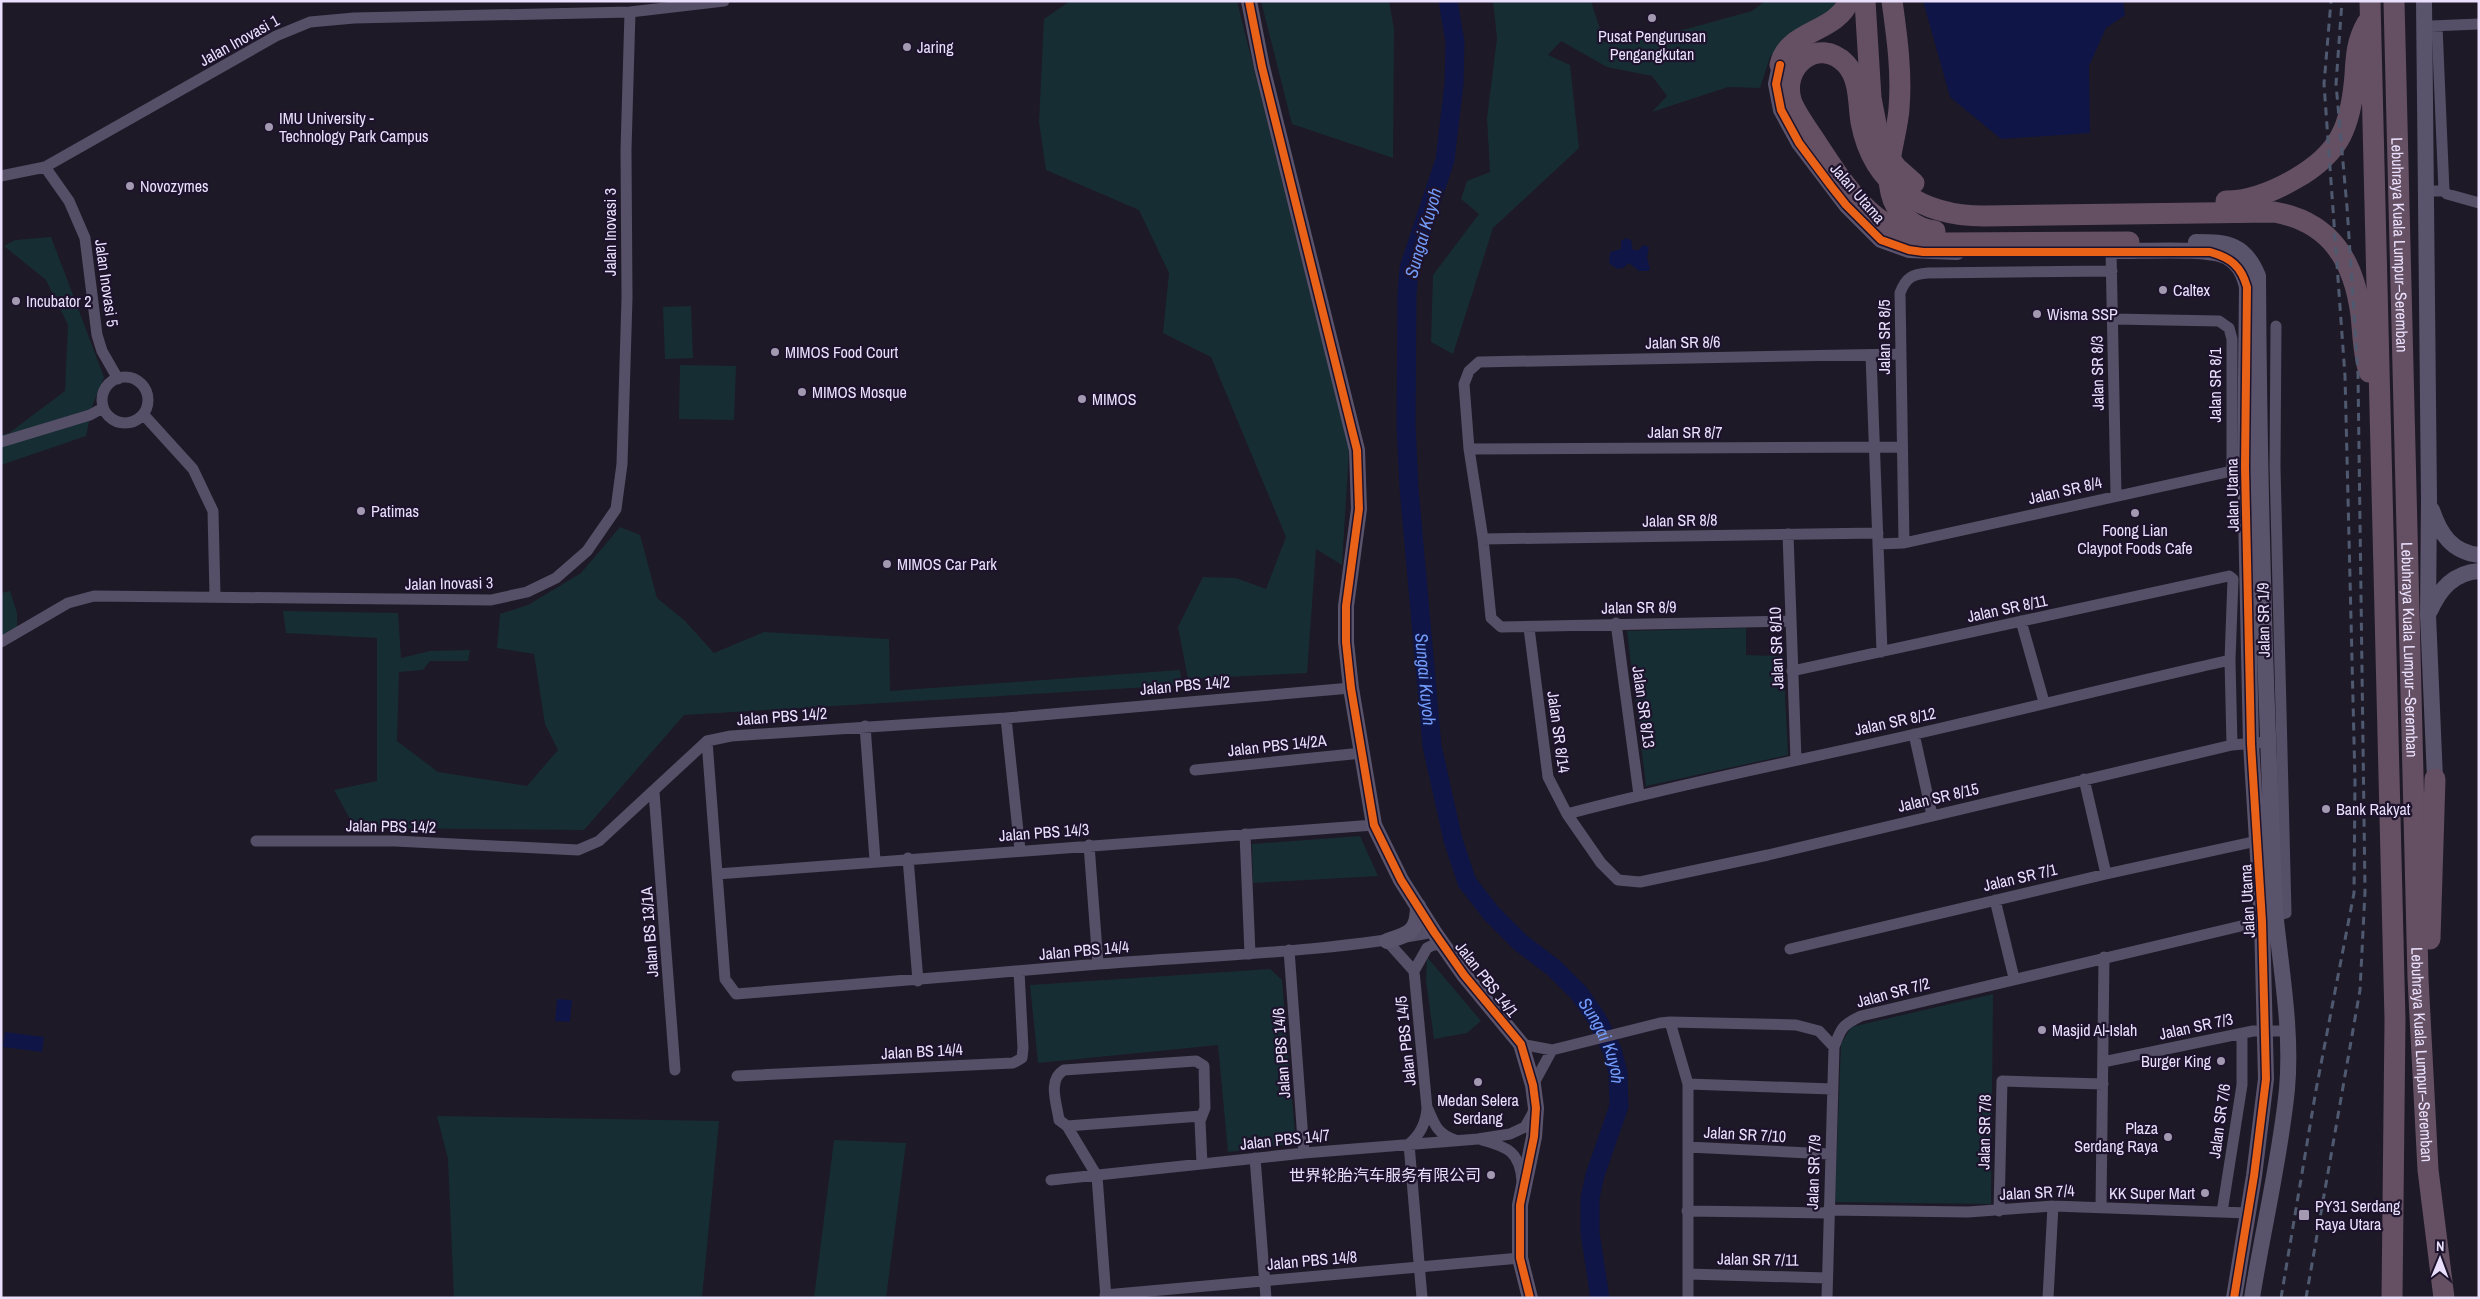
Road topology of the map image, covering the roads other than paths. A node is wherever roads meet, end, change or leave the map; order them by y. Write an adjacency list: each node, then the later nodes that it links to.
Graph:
1 (724, 1): 9 (street, Jalan Inovasi 1)
2 (1249, 1): 55 (street, Jalan PBS 14/1)
3 (1849, 1): 12 (highway)
4 (1865, 1): 13 (highway)
5 (1892, 1): 19 (highway)
6 (2394, 1): 96 (highway, Lebuhraya Kuala Lumpur–Seremban)
7 (2424, 1): 11 (street)
8 (2370, 9): 13 (highway); 28 (highway, Lebuhraya Kuala Lumpur–Seremban)
9 (630, 12): 14 (street, Jalan Inovasi 1); 44 (street, Jalan Inovasi 3)
10 (2479, 24): 11 (street)
11 (2431, 26): 16 (street); 17 (street)
12 (1780, 65): 13 (highway); 19 (street, Jalan Utama)
13 (1871, 98)
14 (45, 167): 15 (street, Jalan Inovasi 1); 27 (street, Jalan Inovasi 5)
15 (1, 176)
16 (2427, 191): 17 (street); 37 (street)
17 (2444, 191): 18 (street)
18 (2479, 203)
19 (2120, 247): 20 (street, Jalan SR 8/3); 26 (street, Jalan Utama); 28 (highway); 35 (street, Jalan Utama)
20 (2112, 271): 21 (street, Jalan SR 8/3); 23 (street, Jalan SR 8/5)
21 (2113, 319): 35 (street, Jalan SR 8/1); 36 (street, Jalan SR 8/3)
22 (2276, 326): 25 (street, Jalan SR 1/9)
23 (1900, 354): 24 (street, Jalan SR 8/6); 32 (street, Jalan SR 8/5)
24 (1872, 355): 33 (street, Jalan SR 8/5); 34 (street, Jalan SR 8/6)
25 (2276, 359): 26 (street); 45 (street, Jalan SR 1/9)
26 (2259, 360): 35 (street, Jalan Utama)
27 (118, 379): 29 (street); 30 (street)
28 (2381, 405): 148 (highway, Lebuhraya Kuala Lumpur–Seremban)
29 (103, 408): 30 (street); 31 (street)
30 (143, 414): 44 (street)
31 (1, 442)
32 (1901, 446): 33 (street, Jalan SR 8/7); 41 (street, Jalan SR 8/5)
33 (1875, 447): 34 (street, Jalan SR 8/7); 40 (street, Jalan SR 8/5)
34 (1469, 449): 39 (street)
35 (2245, 468): 36 (street, Jalan SR 8/4); 45 (street, Jalan Utama); 61 (street, Jalan Utama)
36 (2116, 495): 41 (street, Jalan SR 8/4)
37 (2429, 501): 42 (street); 46 (street)
38 (1788, 534): 39 (street, Jalan SR 8/8); 40 (street, Jalan SR 8/8); 47 (street, Jalan SR 8/10)
39 (1484, 539): 50 (street, Jalan SR 8/9)
40 (1878, 539): 41 (street, Jalan SR 8/4); 52 (street, Jalan SR 8/5)
41 (1904, 543)
42 (2479, 555)
43 (2479, 571): 46 (street)
44 (216, 596): 51 (street, Jalan Inovasi 3)
45 (2271, 598): 61 (street, Jalan Utama); 85 (street, Jalan SR 1/9)
46 (2428, 615): 67 (street)
47 (1791, 621): 49 (street, Jalan SR 8/9); 54 (street, Jalan SR 8/10)
48 (2021, 621): 52 (street, Jalan SR 8/11); 53 (street, Jalan SR 8/11); 56 (street)
49 (1616, 623): 50 (street, Jalan SR 8/9); 69 (street, Jalan SR 8/13)
50 (1529, 628): 70 (street, Jalan SR 8/14)
51 (1, 642)
52 (1882, 652): 54 (street, Jalan SR 8/11)
53 (2230, 660): 56 (street, Jalan SR 8/12); 62 (street)
54 (1792, 671): 64 (street, Jalan SR 8/10)
55 (1351, 688): 57 (street, Jalan PBS 14/2); 63 (street, Jalan PBS 14/1)
56 (2044, 702): 59 (street, Jalan SR 8/12)
57 (1006, 718): 58 (street, Jalan PBS 14/2); 77 (street)
58 (865, 726): 60 (street, Jalan PBS 14/2); 79 (street)
59 (1914, 734): 64 (street, Jalan SR 8/12); 71 (street)
60 (707, 741): 68 (street, Jalan PBS 14/2); 80 (street)
61 (2259, 743): 62 (street, Jalan SR 8/15); 75 (street, Jalan Utama); 85 (street, Jalan Utama)
62 (2232, 745): 66 (street, Jalan SR 8/15)
63 (1362, 753): 65 (street, Jalan PBS 14/2A); 72 (street, Jalan PBS 14/1)
64 (1796, 760): 69 (street, Jalan SR 8/12)
65 (1195, 770)
66 (2084, 779): 71 (street, Jalan SR 8/15); 81 (street)
67 (2435, 779): 96 (highway)
68 (654, 792): 74 (street, Jalan PBS 14/2); 106 (street, Jalan BS 13/1A)
69 (1639, 794): 70 (street, Jalan SR 8/12)
70 (1567, 814): 82 (street, Jalan SR 8/14)
71 (1932, 815): 82 (street, Jalan SR 8/15)
72 (1374, 824): 73 (street, Jalan PBS 14/3); 84 (street, Jalan PBS 14/1)
73 (1245, 834): 76 (street, Jalan PBS 14/3); 90 (street)
74 (256, 841)
75 (2257, 842): 81 (street, Jalan SR 7/1); 85 (street, Jalan Utama)
76 (1089, 845): 77 (street, Jalan PBS 14/3); 92 (street)
77 (1020, 850): 78 (street, Jalan PBS 14/3)
78 (908, 858): 79 (street, Jalan PBS 14/3); 97 (street)
79 (875, 860): 80 (street, Jalan PBS 14/3)
80 (718, 874): 97 (street, Jalan PBS 14/4)
81 (2106, 874): 83 (street, Jalan SR 7/1)
82 (1618, 880)
83 (1995, 900): 89 (street, Jalan SR 7/1); 95 (street)
84 (1418, 906): 86 (street, Jalan PBS 14/1); 87 (street)
85 (2275, 917): 91 (street, Jalan SR 7/2); 99 (street, Jalan Utama); 100 (street, Jalan Utama)
86 (1438, 939): 87 (street, Jalan PBS 14/4); 94 (street); 102 (street, Jalan PBS 14/1)
87 (1387, 941): 88 (street, Jalan PBS 14/4); 94 (street)
88 (1289, 950): 90 (street, Jalan PBS 14/4); 120 (street, Jalan PBS 14/6)
89 (1790, 950)
90 (1250, 954): 92 (street, Jalan PBS 14/4)
91 (2104, 957): 95 (street, Jalan SR 7/2); 105 (street)
92 (1098, 964): 93 (street, Jalan PBS 14/4)
93 (1019, 971): 97 (street, Jalan PBS 14/4); 107 (street, Jalan BS 14/4)
94 (1414, 971): 112 (street, Jalan PBS 14/5)
95 (2014, 978): 103 (street, Jalan SR 7/2)
96 (2418, 978): 149 (highway, Lebuhraya Kuala Lumpur–Seremban)
97 (918, 980)
98 (1665, 1022): 103 (street); 104 (street); 108 (street)
99 (2267, 1031): 100 (street, Jalan SR 7/3); 101 (street, Jalan SR 7/3); 133 (street, Jalan Utama)
100 (2288, 1031): 147 (street, Jalan Utama)
101 (2242, 1034): 105 (street, Jalan SR 7/3); 132 (street, Jalan SR 7/6)
102 (1522, 1044): 104 (street); 110 (street, Jalan PBS 14/1)
103 (1834, 1047): 111 (street, Jalan SR 7/9)
104 (1557, 1049): 110 (street)
105 (2103, 1062): 109 (street)
106 (675, 1070)
107 (736, 1076)
108 (1688, 1084): 111 (street); 119 (street)
109 (2103, 1084): 128 (street); 131 (street, Jalan SR 7/8)
110 (1533, 1085): 113 (street, Jalan PBS 14/1)
111 (1832, 1089): 121 (street, Jalan SR 7/9)
112 (1427, 1108): 117 (street); 118 (street)
113 (1536, 1108): 116 (street, Jalan PBS 14/7); 126 (street, Jalan PBS 14/1)
114 (1201, 1116): 115 (street); 115 (street); 123 (street)
115 (1067, 1126): 124 (street)
116 (1478, 1139): 117 (street, Jalan PBS 14/7); 126 (street, Jalan PBS 14/7)
117 (1456, 1141): 118 (street, Jalan PBS 14/7)
118 (1409, 1144): 120 (street, Jalan PBS 14/7); 135 (street)
119 (1688, 1147): 121 (street, Jalan SR 7/10); 129 (street)
120 (1304, 1153): 122 (street, Jalan PBS 14/7)
121 (1830, 1154): 130 (street, Jalan SR 7/9)
122 (1255, 1158): 123 (street, Jalan PBS 14/7); 138 (street)
123 (1202, 1164): 124 (street, Jalan PBS 14/7)
124 (1097, 1176): 125 (street, Jalan PBS 14/7); 139 (street)
125 (1052, 1180)
126 (1523, 1187): 134 (street, Jalan PBS 14/1)
127 (2053, 1206): 128 (street, Jalan SR 7/4); 131 (street, Jalan SR 7/4); 145 (street)
128 (2101, 1206): 132 (street, Jalan SR 7/4)
129 (1687, 1211): 130 (street, Jalan SR 7/4); 136 (street)
130 (1828, 1211): 131 (street, Jalan SR 7/4); 137 (street, Jalan SR 7/9)
131 (1999, 1211)
132 (2222, 1212): 133 (street, Jalan SR 7/4)
133 (2248, 1213): 146 (street, Jalan Utama)
134 (1520, 1258): 135 (street, Jalan PBS 14/8); 142 (street, Jalan PBS 14/1)
135 (1420, 1267): 138 (street, Jalan PBS 14/8); 141 (street)
136 (1688, 1274): 137 (street, Jalan SR 7/11); 143 (street)
137 (1827, 1278): 144 (street, Jalan SR 7/9)
138 (1264, 1281): 139 (street, Jalan PBS 14/8); 140 (street)
139 (1106, 1297)
140 (1266, 1298)
141 (1422, 1298)
142 (1530, 1298)
143 (1688, 1298)
144 (1827, 1298)
145 (2048, 1298)
146 (2234, 1298)
147 (2252, 1298)
148 (2392, 1298)
149 (2444, 1298)

